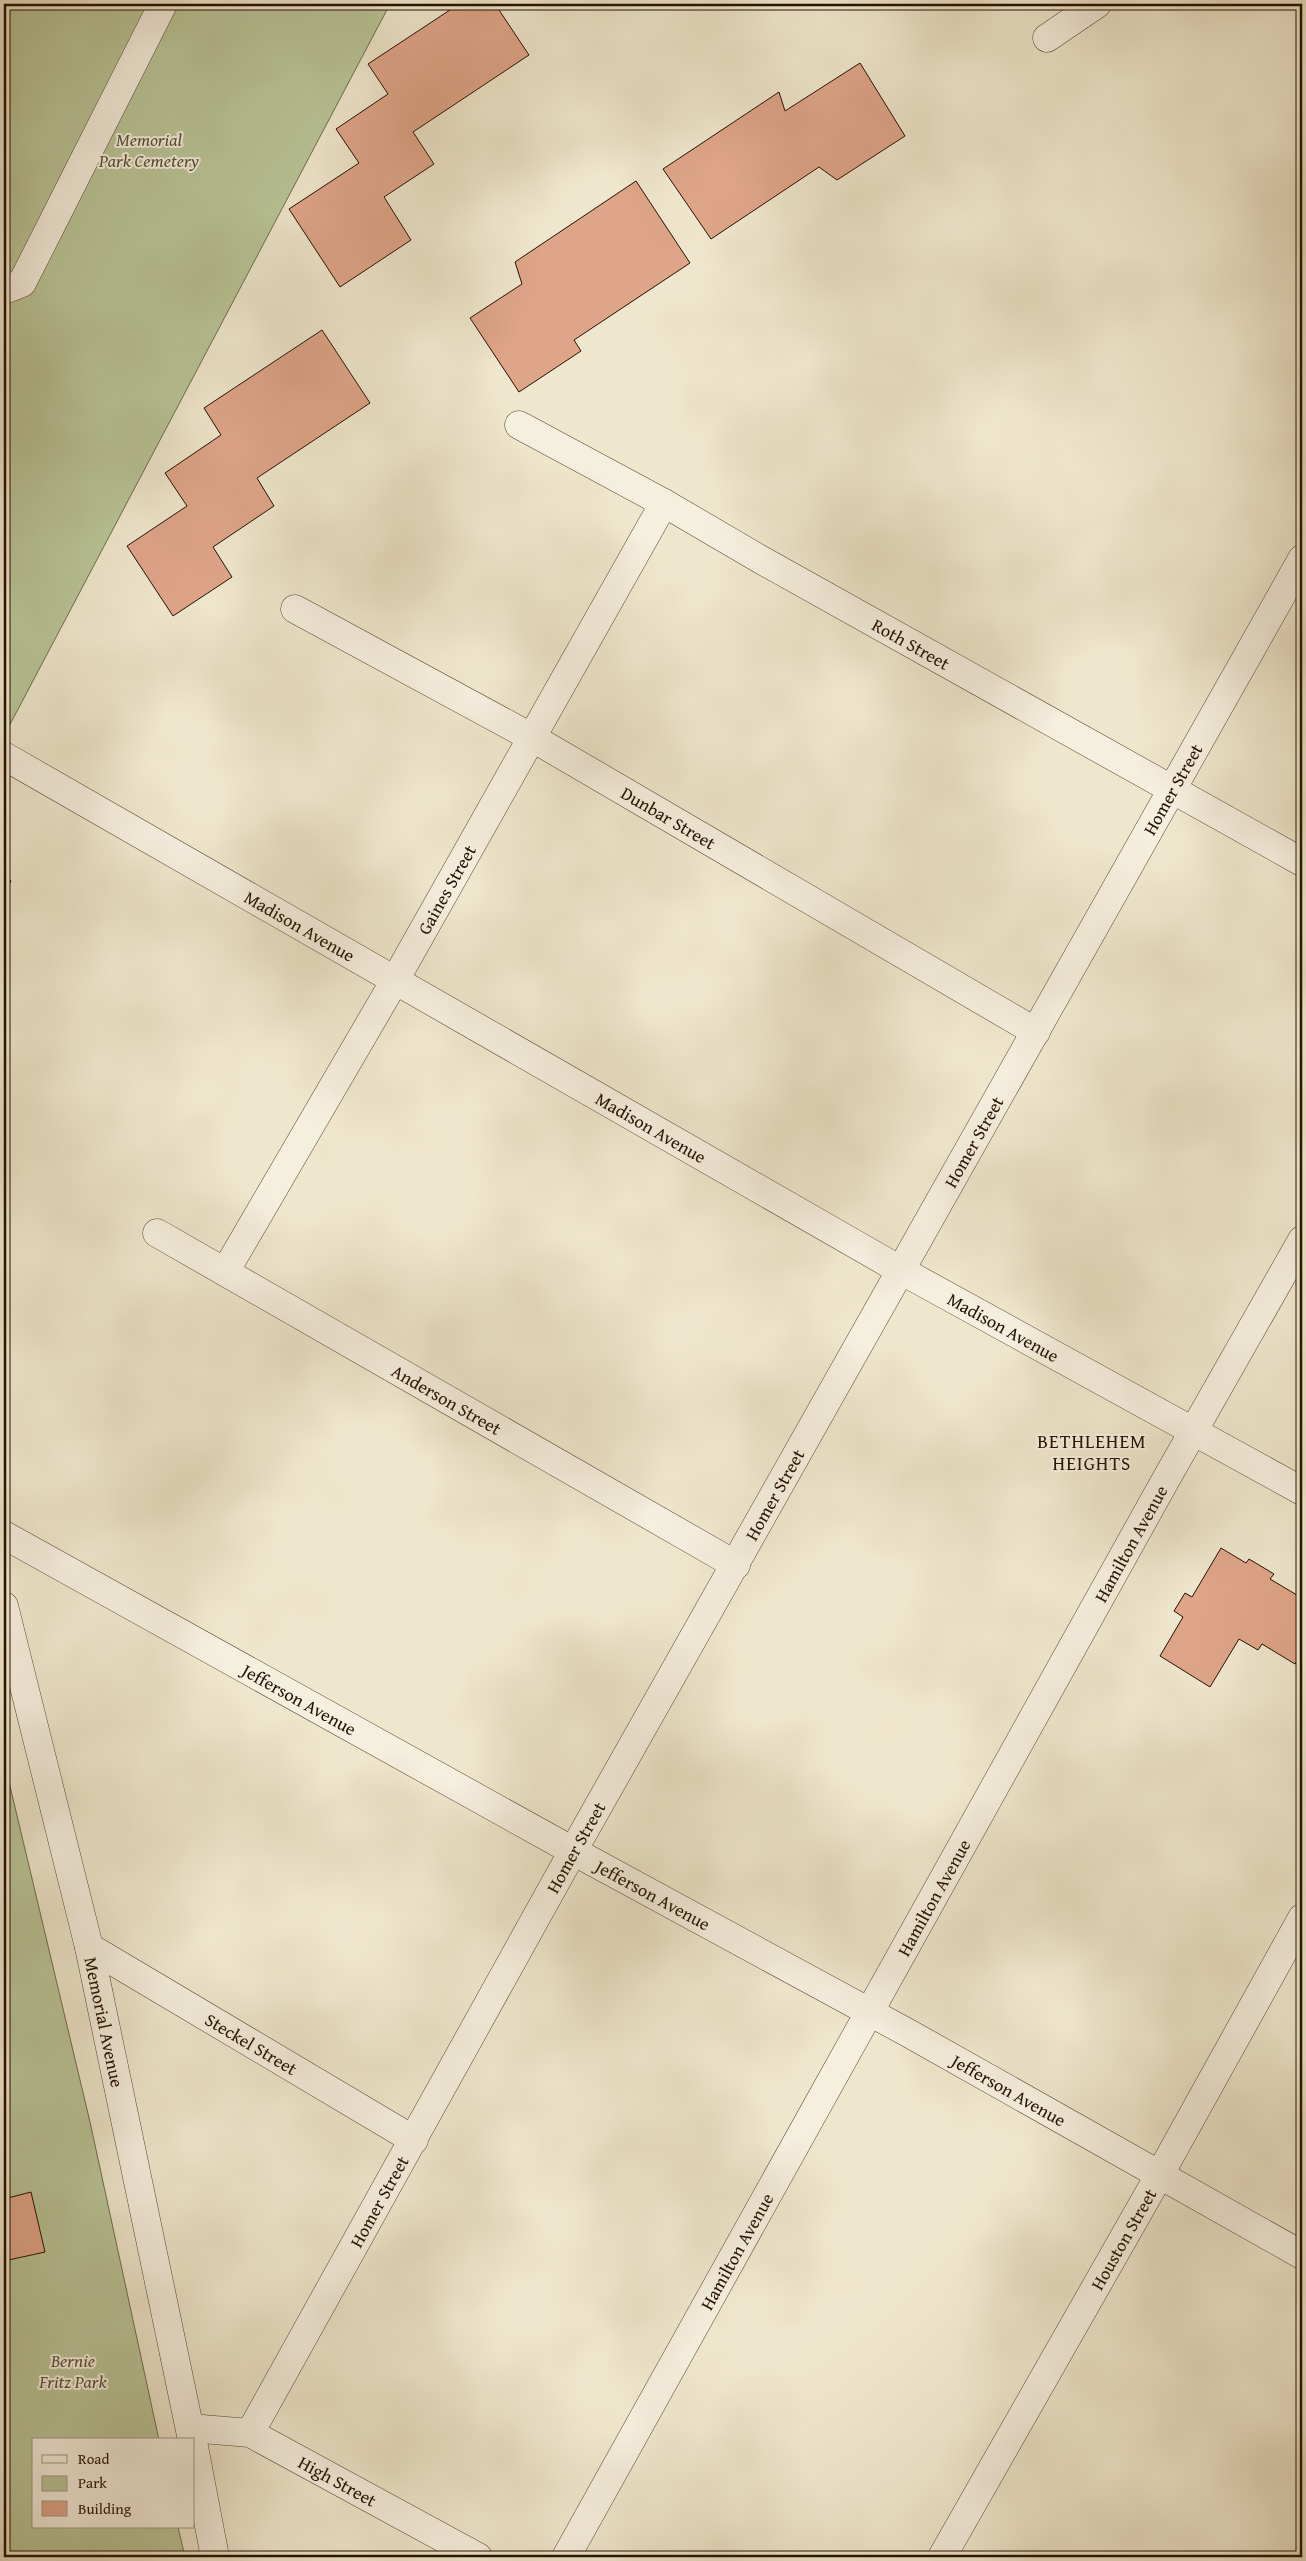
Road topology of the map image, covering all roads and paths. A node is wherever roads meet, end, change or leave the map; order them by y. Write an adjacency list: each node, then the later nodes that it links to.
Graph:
1 (163, 4): 4 (street)
2 (1097, 4): 3 (street)
3 (1047, 38)
4 (4, 290)
5 (519, 425): 6 (street, Roth Street)
6 (664, 503): 9 (street, Gaines Street); 11 (street, Roth Street)
7 (1302, 559): 11 (street, Homer Street)
8 (295, 610): 9 (street, Dunbar Street)
9 (531, 737): 13 (street, Gaines Street); 14 (street, Dunbar Street)
10 (4, 756): 13 (street, Madison Avenue)
11 (1173, 789): 12 (street, Roth Street); 14 (street, Homer Street)
12 (1302, 862)
13 (394, 982): 17 (street, Madison Avenue); 18 (street, Gaines Street)
14 (1036, 1032): 17 (street, Homer Street)
15 (157, 1233): 18 (street, Anderson Street)
16 (1302, 1240): 19 (street, Hamilton Avenue)
17 (902, 1271): 19 (street, Madison Avenue); 22 (street, Homer Street)
18 (225, 1272): 22 (street, Anderson Street)
19 (1193, 1431): 20 (street, Madison Avenue); 27 (street, Hamilton Avenue)
20 (1302, 1491)
21 (4, 1536): 24 (street, Jefferson Avenue)
22 (736, 1565): 24 (street, Homer Street)
23 (4, 1606): 26 (street, Memorial Avenue)
24 (573, 1851): 27 (street, Jefferson Avenue); 28 (street, Homer Street)
25 (1302, 1918): 29 (street, Houston Street)
26 (90, 1947): 28 (street, Steckel Street); 32 (street, Memorial Avenue)
27 (869, 2012): 29 (street, Jefferson Avenue); 36 (street, Hamilton Avenue)
28 (414, 2140): 31 (street, Homer Street)
29 (1160, 2174): 30 (street, Jefferson Avenue); 37 (street, Houston Street)
30 (1302, 2255)
31 (250, 2433): 32 (street, High Street); 35 (street, High Street)
32 (192, 2438)
33 (195, 2454): 34 (street, Memorial Avenue)
34 (215, 2557)
35 (478, 2557)
36 (566, 2557)
37 (942, 2557)

